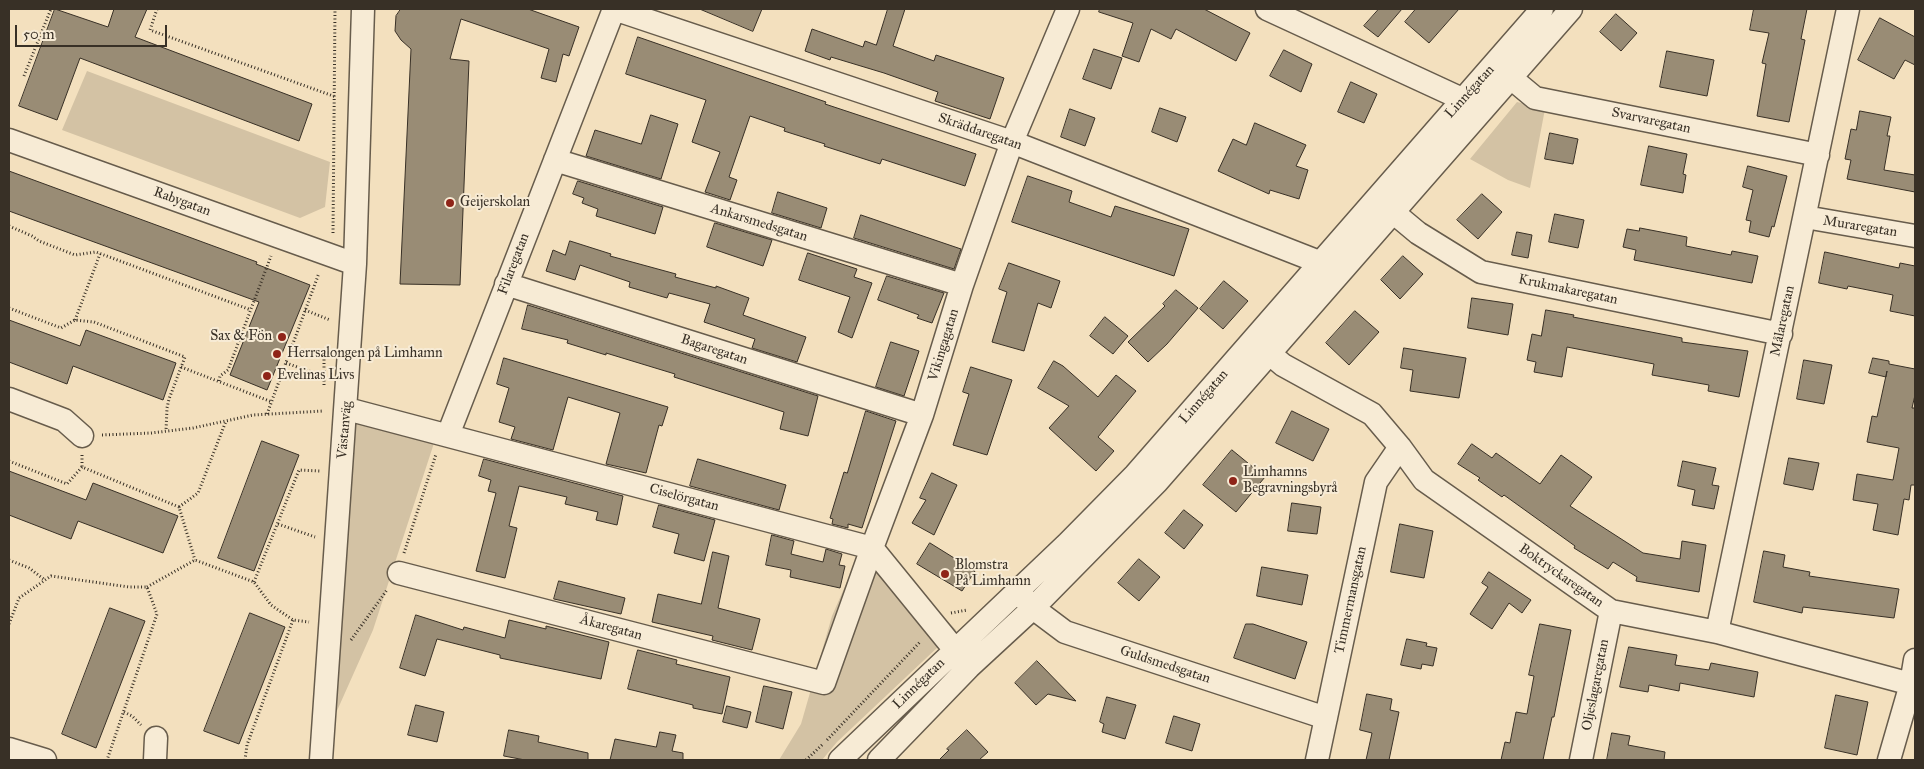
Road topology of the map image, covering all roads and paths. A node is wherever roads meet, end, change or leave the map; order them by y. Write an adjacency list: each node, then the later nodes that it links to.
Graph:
1 (51, 9): 12 (path)
2 (157, 9): 13 (path)
3 (335, 9): 13 (path)
4 (363, 9): 15 (street, Västanväg)
5 (614, 9): 17 (street, Skräddaregatan); 19 (street, Filaregatan)
6 (1068, 9): 17 (street, Vikingagatan)
7 (1268, 9): 14 (street)
8 (1542, 9): 11 (street, Linnégatan)
9 (1571, 9): 11 (street, Linnégatan)
10 (1848, 9): 18 (street, Målaregatan)
11 (1504, 70): 14 (street, Linnégatan); 18 (street, Svarvaregatan); 20 (street, Linnégatan)
12 (24, 76)
13 (334, 96): 15 (path); 26 (path)
14 (1462, 99): 20 (street, Linnégatan)
15 (360, 106): 28 (street, Västanväg)
16 (9, 140): 24 (street, Rabygatan)
17 (1012, 142): 27 (street, Skräddaregatan); 31 (street, Vikingagatan)
18 (1818, 155): 21 (street, Målaregatan)
19 (555, 160): 30 (street, Filaregatan); 31 (street, Ankarsmedsgatan)
20 (1385, 205): 27 (street, Linnégatan); 29 (street, Linnégatan); 39 (street, Krukmakaregatan)
21 (1805, 217): 23 (street, Muraregatan); 39 (street, Målaregatan)
22 (9, 226): 25 (path)
23 (1915, 236)
24 (279, 237): 26 (street, Rabygatan); 33 (path)
25 (100, 254): 33 (path); 36 (path)
26 (329, 255): 28 (street, Rabygatan); 34 (path)
27 (1319, 262): 29 (street, Skräddaregatan); 72 (street, Linnégatan)
28 (355, 264): 50 (street, Västanväg)
29 (1339, 274): 41 (street, Linnégatan)
30 (506, 284): 53 (street, Bagaregatan); 56 (street, Filaregatan)
31 (962, 285): 53 (street, Vikingagatan)
32 (9, 308): 36 (path)
33 (251, 310): 45 (path)
34 (305, 310): 37 (path); 42 (path)
35 (330, 310): 37 (path)
36 (75, 320): 43 (path)
37 (330, 320): 38 (path)
38 (330, 329)
39 (1781, 334): 83 (street, Målaregatan)
40 (330, 339): 44 (path)
41 (1270, 354): 58 (street, Boktryckaregatan); 73 (street, Linnégatan)
42 (286, 363): 44 (path); 48 (path)
43 (181, 367): 45 (path); 55 (path)
44 (324, 376): 46 (path)
45 (218, 381): 48 (path)
46 (324, 389)
47 (9, 399): 57 (street)
48 (272, 402): 52 (path)
49 (325, 404): 51 (path)
50 (347, 409): 51 (path); 56 (street, Ciselörgatan); 60 (street, Västanväg)
51 (324, 411): 52 (path)
52 (267, 414): 54 (path)
53 (922, 416): 65 (street, Vikingagatan)
54 (226, 421): 55 (path); 62 (path)
55 (166, 431): 57 (path)
56 (448, 435): 65 (street, Ciselörgatan)
57 (82, 436)
58 (1400, 447): 75 (street, Boktryckaregatan); 88 (street, Timmermansgatan)
59 (9, 461): 62 (path)
60 (330, 471): 61 (path); 63 (path); 80 (street, Västanväg)
61 (319, 480)
62 (179, 507): 67 (path)
63 (278, 524): 64 (path); 70 (path)
64 (316, 528)
65 (872, 548): 81 (street); 86 (street, Vikingagatan)
66 (9, 560): 69 (path)
67 (195, 560): 70 (path); 71 (path)
68 (398, 573): 86 (street, Åkaregatan)
69 (46, 580): 71 (path); 79 (path)
70 (254, 582): 77 (path)
71 (147, 587): 92 (path)
72 (1017, 591): 73 (street, Guldsmedsgatan); 84 (street, Linnégatan)
73 (1034, 608): 84 (street, Linnégatan); 88 (street, Guldsmedsgatan)
74 (970, 610): 81 (path)
75 (1611, 611): 83 (street, Boktryckaregatan); 100 (street, Oljeslagaregatan)
76 (309, 612): 78 (path)
77 (293, 620): 78 (path); 94 (path)
78 (309, 622): 80 (path); 82 (path)
79 (9, 624)
80 (331, 624): 95 (street, Västanväg)
81 (935, 626): 84 (street); 96 (path)
82 (308, 632)
83 (1717, 632): 87 (street, Boktryckaregatan)
84 (962, 659): 97 (street, Linnégatan); 98 (street, Linnégatan)
85 (1915, 660): 87 (street)
86 (824, 684)
87 (1911, 684): 101 (street)
88 (1326, 718): 99 (street, Timmermansgatan)
89 (156, 738): 93 (street)
90 (9, 749): 91 (street)
91 (45, 760)
92 (107, 760)
93 (155, 760)
94 (245, 760)
95 (322, 760)
96 (806, 760)
97 (840, 760)
98 (879, 760)
99 (1317, 760)
100 (1581, 760)
101 (1889, 760)

